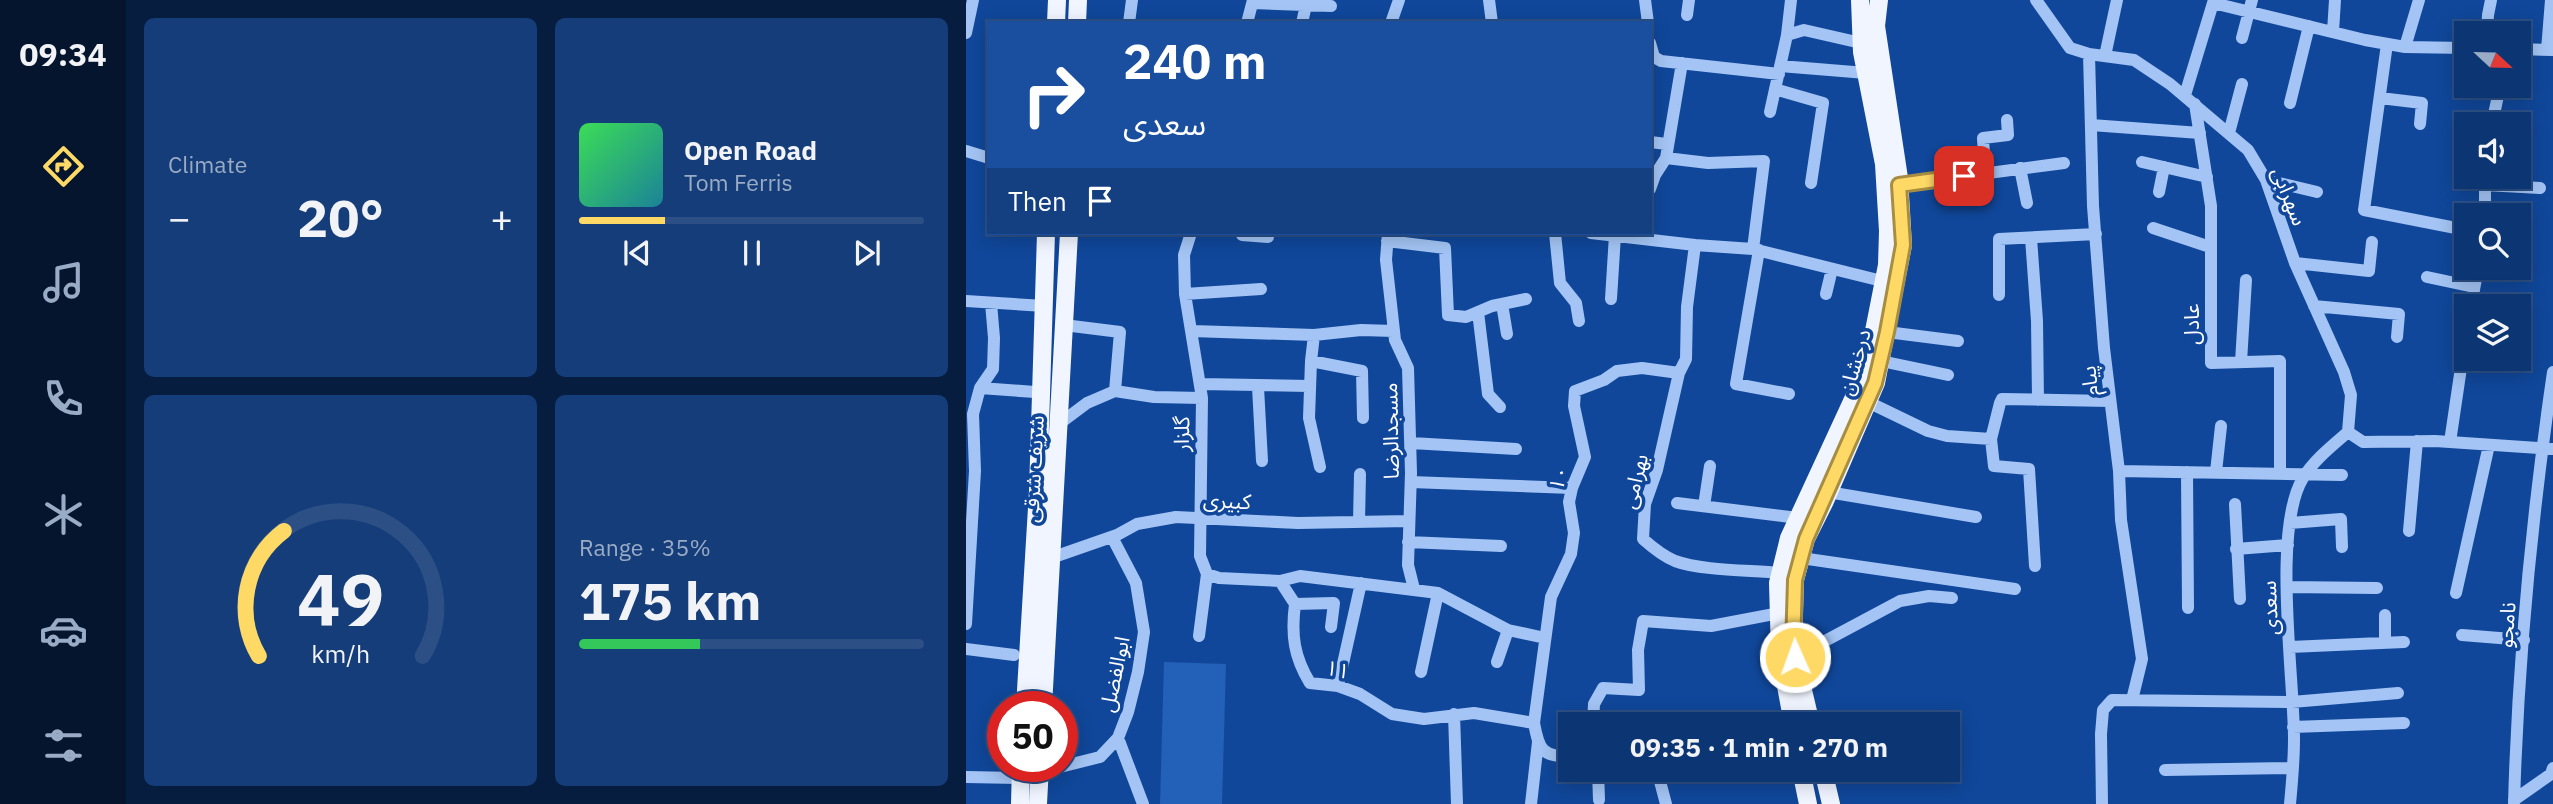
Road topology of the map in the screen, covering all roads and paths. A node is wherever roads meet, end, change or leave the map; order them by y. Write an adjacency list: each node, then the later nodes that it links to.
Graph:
1 (973, 0): 32 (street)
2 (1132, 0): 23 (street)
3 (1399, 0): 26 (street)
4 (1489, 0): 27 (street)
5 (1645, 0): 28 (street)
6 (1689, 0): 22 (street)
7 (1791, 0): 33 (street)
8 (1860, 0): 35 (main road, درخشان)
9 (1879, 0): 72 (main road, درخشان)
10 (2036, 0): 42 (street, سهرابی)
11 (2117, 0): 43 (street)
12 (2335, 0): 31 (street)
13 (2418, 0): 37 (street)
14 (2491, 0): 29 (street)
15 (2551, 0): 41 (street)
16 (1253, 1): 17 (street); 24 (street)
17 (1306, 5): 18 (street); 25 (street)
18 (1331, 6)
19 (2250, 6): 30 (street); 34 (street); 50 (street)
20 (1056, 13): 21 (main road)
21 (1077, 13)
22 (1687, 15)
23 (1129, 21)
24 (1248, 21)
25 (1302, 21)
26 (1392, 21)
27 (1492, 21)
28 (1648, 21)
29 (2488, 21)
30 (2309, 26): 31 (street); 51 (street)
31 (2333, 32): 36 (street)
32 (966, 33)
33 (1787, 35): 35 (street); 45 (street)
34 (2242, 38)
35 (1861, 43): 46 (main road, درخشان)
36 (2387, 44): 37 (street); 49 (street)
37 (2405, 47): 38 (street)
38 (2454, 48)
39 (2531, 49): 41 (street)
40 (1652, 50): 44 (street)
41 (2550, 50)
42 (2089, 54): 43 (street, سهرابی); 55 (street, پیام)
43 (2105, 56): 50 (street, سهرابی)
44 (1682, 63): 45 (street); 59 (street)
45 (1779, 70): 46 (street); 48 (street)
46 (1866, 73): 100 (main road, درخشان)
47 (2242, 84): 57 (street)
48 (1775, 89): 52 (street); 71 (street)
49 (2380, 98): 54 (street); 79 (street)
50 (2190, 100): 56 (street, عادل); 57 (street, سهرابی)
51 (2290, 103)
52 (1770, 112)
53 (2007, 120): 67 (street)
54 (2420, 124)
55 (2091, 125): 56 (street); 80 (street, پیام)
56 (2200, 133): 68 (street, عادل)
57 (2229, 133): 69 (street, سهرابی)
58 (1652, 142): 59 (street)
59 (1667, 144): 62 (street)
60 (966, 152): 61 (street)
61 (987, 157)
62 (1666, 158): 70 (street); 94 (street)
63 (2142, 162): 66 (street)
64 (2064, 163): 65 (street)
65 (2020, 167): 67 (street); 77 (street)
66 (2164, 167): 68 (street); 75 (street)
67 (1985, 173): 72 (street)
68 (2207, 177): 93 (street, عادل)
69 (2266, 180): 76 (street); 95 (street, سهرابی)
70 (1652, 183)
71 (1811, 183)
72 (1899, 185): 100 (main road, درخشان)
73 (2531, 187): 74 (street)
74 (2540, 188)
75 (2159, 192)
76 (2317, 192)
77 (2027, 203)
78 (2153, 228): 93 (street)
79 (2454, 228)
80 (2096, 234): 90 (street); 140 (street, پیام)
81 (1046, 235): 112 (main road, شریف شرقی)
82 (1069, 235): 116 (main road, شریف شرقی)
83 (1190, 235): 103 (street, گلزار)
84 (1242, 235): 88 (street)
85 (1555, 235): 115 (street)
86 (1615, 235): 87 (street); 108 (street)
87 (1648, 236): 92 (street)
88 (1268, 237)
89 (1387, 237): 114 (street); 118 (street, مسجدالرضا)
90 (2031, 238): 106 (street); 139 (street)
91 (2372, 242): 95 (street)
92 (1695, 245): 94 (street); 129 (street)
93 (2210, 247): 126 (street, عادل)
94 (1756, 249): 96 (street); 137 (street)
95 (2295, 262): 113 (street, سهرابی)
96 (1832, 269): 100 (street); 104 (street)
97 (2427, 277): 101 (street)
98 (2246, 280): 126 (street)
99 (2475, 280): 101 (street)
100 (1890, 283): 119 (main road, درخشان); 173 (main road, درخشان)
101 (2474, 287): 105 (street)
102 (1261, 289): 103 (street)
103 (1185, 294): 117 (street, گلزار)
104 (1826, 294)
105 (2473, 294)
106 (1999, 295)
107 (1526, 299): 111 (street)
108 (1611, 299)
109 (966, 301): 110 (street)
110 (991, 303): 112 (street); 134 (street)
111 (1502, 304): 114 (street); 120 (street)
112 (1044, 306): 214 (main road, شریف شرقی)
113 (2314, 306): 122 (street); 146 (street, سهرابی)
114 (1478, 312): 142 (street)
115 (1579, 321)
116 (1065, 325): 135 (street); 144 (main road, شریف شرقی)
117 (1192, 331): 121 (street); 131 (street, گلزار)
118 (1394, 331): 121 (street); 150 (street, مسجدالرضا)
119 (1887, 332): 123 (street); 125 (main road, درخشان)
120 (1507, 334)
121 (1314, 335): 124 (street)
122 (2397, 337)
123 (1958, 341)
124 (1311, 361): 132 (street); 143 (street)
125 (1881, 361): 130 (street); 141 (main road, درخشان)
126 (2241, 362): 161 (street, عادل)
127 (2461, 371): 149 (street)
128 (2553, 372): 153 (street, نامجو)
129 (1679, 373): 165 (street, ۱۰); 187 (street, بهرامی)
130 (1948, 375)
131 (1200, 384): 133 (street); 138 (street, گلزار)
132 (1309, 386): 133 (street); 156 (street)
133 (1258, 387): 154 (street)
134 (979, 388): 136 (street); 168 (street)
135 (1115, 391): 138 (street); 144 (street)
136 (1035, 392)
137 (1789, 394)
138 (1202, 398): 171 (street, گلزار)
139 (2038, 400): 140 (street); 147 (street)
140 (2110, 401): 157 (street, پیام)
141 (1868, 402): 147 (street); 166 (main road, درخشان)
142 (1500, 407)
143 (1363, 418)
144 (1059, 424): 184 (main road, شریف شرقی)
145 (2221, 426): 159 (street)
146 (2348, 432): 148 (street); 162 (street, سعدی)
147 (1991, 439): 186 (street)
148 (2417, 441): 149 (street); 177 (street)
149 (2450, 442): 151 (street)
150 (1411, 443): 152 (street); 164 (street, مسجدالرضا)
151 (2488, 445): 153 (street); 196 (street)
152 (1516, 449)
153 (2547, 449): 209 (street, نامجو)
154 (1262, 461)
155 (1710, 466): 170 (street)
156 (1320, 467)
157 (2119, 471): 158 (street); 222 (street, پیام)
158 (2187, 472): 159 (street); 200 (street)
159 (2216, 472): 161 (street)
160 (1360, 474): 174 (street)
161 (2280, 474): 162 (street)
162 (2306, 474): 163 (street); 176 (street, سعدی)
163 (2342, 475)
164 (1411, 482): 165 (street); 175 (street, مسجدالرضا)
165 (1572, 488): 208 (street, ۱۰)
166 (1828, 492): 172 (street); 185 (main road, درخشان)
167 (1677, 503): 170 (street)
168 (970, 504): 203 (street)
169 (2235, 504): 183 (street)
170 (1704, 506): 173 (street)
171 (1199, 517): 174 (street, کبیری); 178 (street, کبیری); 188 (street, گلزار)
172 (1976, 517)
173 (1798, 518): 187 (main road, درخشان)
174 (1359, 522): 175 (street, کبیری)
175 (1409, 522): 179 (street, مسجدالرضا)
176 (2290, 523): 180 (street, سعدی); 182 (street)
177 (2409, 531)
178 (1112, 537): 184 (street, کبیری); 231 (street, ابوالفضل)
179 (1409, 542): 181 (street); 193 (street, مسجدالرضا)
180 (2288, 545): 183 (street); 191 (street, سعدی)
181 (1502, 546)
182 (2342, 547)
183 (2236, 549): 198 (street)
184 (1051, 558): 214 (main road, شریف شرقی)
185 (1801, 558): 194 (street); 201 (main road, درخشان)
186 (2035, 566)
187 (1781, 573): 201 (main road, درخشان)
188 (1207, 574): 189 (street); 207 (street, گلزار)
189 (1280, 581): 190 (street); 199 (street)
190 (1361, 583): 193 (street); 218 (street)
191 (2287, 587): 192 (street); 212 (street, سعدی)
192 (2377, 587)
193 (1414, 589): 195 (street)
194 (2015, 589)
195 (1438, 593): 205 (street); 217 (street)
196 (2456, 593)
197 (1952, 597): 215 (street)
198 (2240, 599)
199 (1295, 604): 204 (street); 218 (street, ۱۱)
200 (2188, 608)
201 (1786, 612): 215 (main road, درخشان); 224 (street); 225 (main road, درخشان)
202 (2385, 615): 211 (street)
203 (966, 624)
204 (1331, 627)
205 (1508, 630): 208 (street); 216 (street)
206 (2462, 635): 209 (street)
207 (1199, 636)
208 (1545, 638): 228 (street, ۱۰)
209 (2524, 640): 247 (street, نامجو)
210 (2404, 642): 211 (street)
211 (2385, 643): 212 (street)
212 (2290, 646): 223 (street, سعدی)
213 (966, 649): 214 (street)
214 (1029, 656): 219 (main road, شریف شرقی); 220 (main road, شریف شرقی)
215 (1795, 657): 226 (main road, درخشان)
216 (1497, 662)
217 (1421, 672)
218 (1338, 686): 227 (street, ۱۱)
219 (1026, 691)
220 (1039, 691)
221 (2398, 693): 223 (street)
222 (2132, 700): 223 (street); 256 (street)
223 (2292, 702): 230 (street, سعدی)
224 (1593, 712)
225 (1798, 712)
226 (1800, 712)
227 (1454, 714): 228 (street, ۱۱); 251 (street)
228 (1534, 723): 232 (street, ۱۰)
229 (2404, 723): 230 (street)
230 (2293, 727): 235 (street, سعدی)
231 (1118, 738): 234 (street, ابوالفضل); 250 (street)
232 (1538, 742): 233 (street); 252 (street, ۱۰)
233 (1558, 757)
234 (1078, 761)
235 (2292, 768): 237 (street); 257 (street, سعدی)
236 (2553, 768): 247 (street)
237 (2165, 770)
238 (987, 775): 239 (street)
239 (966, 777)
240 (1021, 782): 248 (main road)
241 (1039, 782): 249 (main road)
242 (1598, 782): 246 (street)
243 (1660, 782): 253 (street)
244 (1803, 782): 254 (main road)
245 (1826, 782): 255 (main road)
246 (1599, 800)
247 (2514, 802)
248 (1020, 804)
249 (1038, 804)
250 (1143, 804)
251 (1457, 804)
252 (1531, 804)
253 (1666, 804)
254 (1808, 804)
255 (1831, 804)
256 (2102, 804)
257 (2290, 804)

